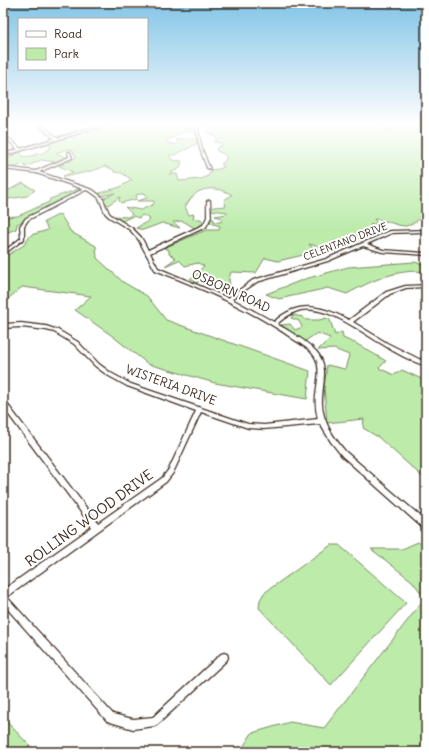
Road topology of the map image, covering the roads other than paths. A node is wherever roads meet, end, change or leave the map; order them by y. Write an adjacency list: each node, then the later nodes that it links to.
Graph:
1 (66, 159): 5 (street)
2 (205, 159): 4 (street)
3 (3, 168): 5 (street, OSBORN ROAD)
4 (209, 168)
5 (36, 172): 6 (street, OSBORN ROAD)
6 (86, 189): 10 (street, OSBORN ROAD); 11 (street)
7 (209, 201): 10 (street)
8 (426, 231): 9 (street, CELENTANO DRIVE)
9 (362, 244): 12 (street); 14 (street, CELENTANO DRIVE)
10 (148, 252): 14 (street, OSBORN ROAD)
11 (3, 254)
12 (426, 254)
13 (426, 286): 15 (street)
14 (229, 299): 16 (street, OSBORN ROAD)
15 (349, 322): 16 (street); 19 (street)
16 (275, 323): 22 (street, OSBORN ROAD)
17 (3, 326): 21 (street, WISTERIA DRIVE)
18 (426, 357): 19 (street)
19 (424, 363)
20 (3, 403): 24 (street)
21 (200, 410): 22 (street, WISTERIA DRIVE); 24 (street, ROLLING WOOD DRIVE)
22 (321, 421): 23 (street, OSBORN ROAD)
23 (426, 526)
24 (97, 528): 25 (street, ROLLING WOOD DRIVE)
25 (3, 596): 26 (street)
26 (224, 657)

